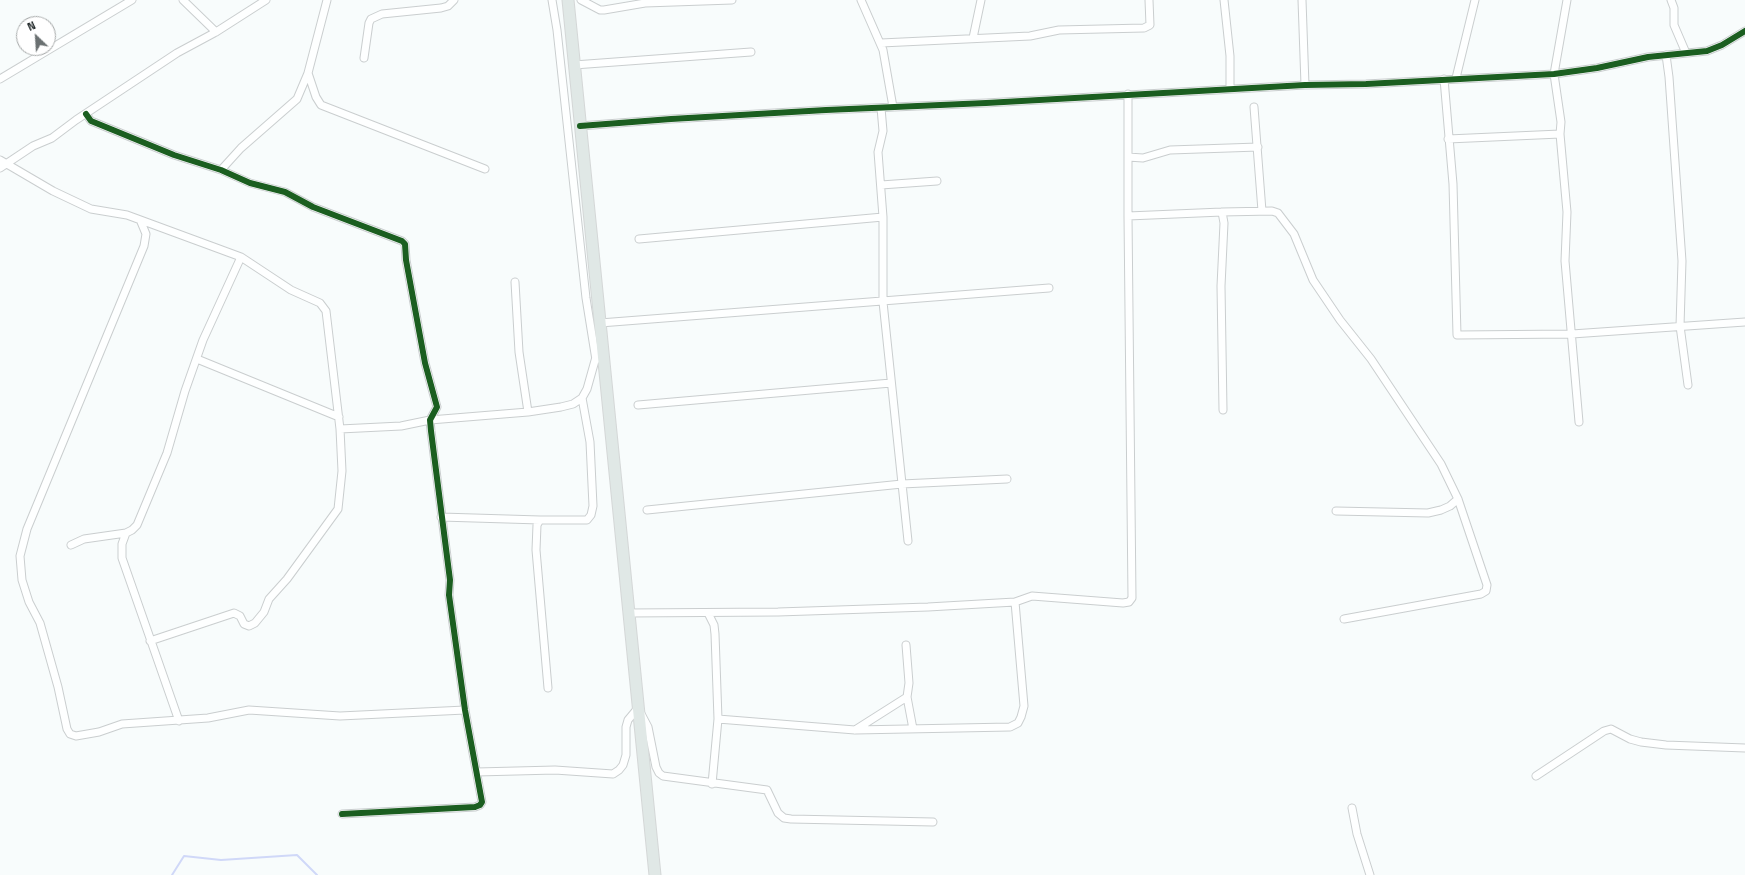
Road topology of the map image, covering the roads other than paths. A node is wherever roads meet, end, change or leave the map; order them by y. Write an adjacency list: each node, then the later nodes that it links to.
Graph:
1 (132, 0): 30 (street)
2 (183, 0): 19 (street)
3 (266, 0): 19 (street)
4 (327, 0): 27 (street)
5 (454, 0): 25 (street)
6 (552, 0): 67 (street)
7 (568, 0): 26 (main road)
8 (582, 0): 9 (street)
9 (732, 0)
10 (861, 0): 21 (street)
11 (981, 0): 20 (street)
12 (1149, 0): 20 (street)
13 (1224, 0): 33 (street)
14 (1302, 0): 32 (street)
15 (1475, 0): 29 (street)
16 (1567, 0): 28 (street)
17 (1671, 0): 23 (street)
18 (1745, 31): 23 (street)
19 (216, 32): 38 (street)
20 (973, 38): 21 (street)
21 (881, 43): 35 (street)
22 (751, 52): 26 (street)
23 (1686, 53): 24 (street)
24 (1666, 55): 28 (street); 63 (street)
25 (364, 58)
26 (574, 65): 39 (main road)
27 (308, 74): 45 (street); 46 (street)
28 (1554, 74): 29 (street); 40 (street)
29 (1456, 78): 31 (street)
30 (0, 79)
31 (1444, 79): 32 (street); 41 (street)
32 (1305, 85): 33 (street)
33 (1230, 89): 34 (street)
34 (1128, 94): 35 (street); 43 (street)
35 (893, 107): 37 (street)
36 (1254, 107): 42 (street)
37 (881, 108): 39 (street); 48 (street)
38 (86, 114): 44 (street); 46 (street)
39 (580, 126): 62 (main road)
40 (1560, 134): 41 (street); 64 (street)
41 (1448, 140): 64 (street)
42 (1258, 147): 43 (street); 49 (street)
43 (1128, 157): 51 (street)
44 (2, 164): 53 (street)
45 (485, 169)
46 (222, 170): 75 (street)
47 (937, 181): 48 (street)
48 (881, 185): 52 (street)
49 (1262, 211): 50 (street); 80 (street)
50 (1222, 212): 51 (street); 72 (street)
51 (1128, 216): 88 (street)
52 (883, 217): 56 (street); 60 (street)
53 (141, 222): 54 (street); 55 (street)
54 (156, 227): 55 (street); 57 (street)
55 (146, 234): 99 (street)
56 (639, 239)
57 (241, 257): 66 (street); 74 (street)
58 (515, 282): 73 (street)
59 (1049, 288): 60 (street)
60 (882, 302): 62 (street); 68 (street)
61 (1745, 322): 63 (street)
62 (600, 323): 65 (main road)
63 (1680, 326): 64 (street); 69 (street)
64 (1572, 334): 76 (street)
65 (602, 342): 67 (street); 89 (main road)
66 (197, 359): 74 (street); 85 (street)
67 (596, 360): 70 (street)
68 (891, 383): 71 (street); 79 (street)
69 (1688, 385)
70 (582, 398): 73 (street); 84 (street)
71 (638, 405)
72 (1223, 410)
73 (528, 412): 75 (street)
74 (339, 417): 77 (street)
75 (430, 420): 77 (street); 83 (street)
76 (1579, 422)
77 (340, 429): 92 (street)
78 (1007, 479): 79 (street)
79 (902, 484): 81 (street); 86 (street)
80 (1458, 499): 82 (street); 91 (street)
81 (647, 510)
82 (1336, 511)
83 (441, 517): 84 (street); 97 (street)
84 (540, 520): 94 (street)
85 (126, 533): 87 (street); 92 (street)
86 (908, 541)
87 (71, 545)
88 (1015, 602): 90 (street); 100 (street)
89 (628, 613): 90 (street); 96 (main road)
90 (708, 613): 98 (street)
91 (1344, 619)
92 (150, 641): 99 (street)
93 (906, 645): 95 (street)
94 (548, 688)
95 (907, 697): 100 (street); 101 (street)
96 (638, 708): 103 (street); 105 (street); 109 (main road)
97 (465, 710): 99 (street); 103 (street)
98 (718, 719): 101 (street); 105 (street)
99 (179, 721)
100 (912, 729): 101 (street)
101 (855, 730)
102 (1745, 748): 104 (street)
103 (478, 772): 107 (street)
104 (1536, 776)
105 (712, 784): 108 (street)
106 (1352, 808): 110 (street)
107 (342, 814)
108 (933, 822)
109 (655, 875)
110 (1370, 875)

